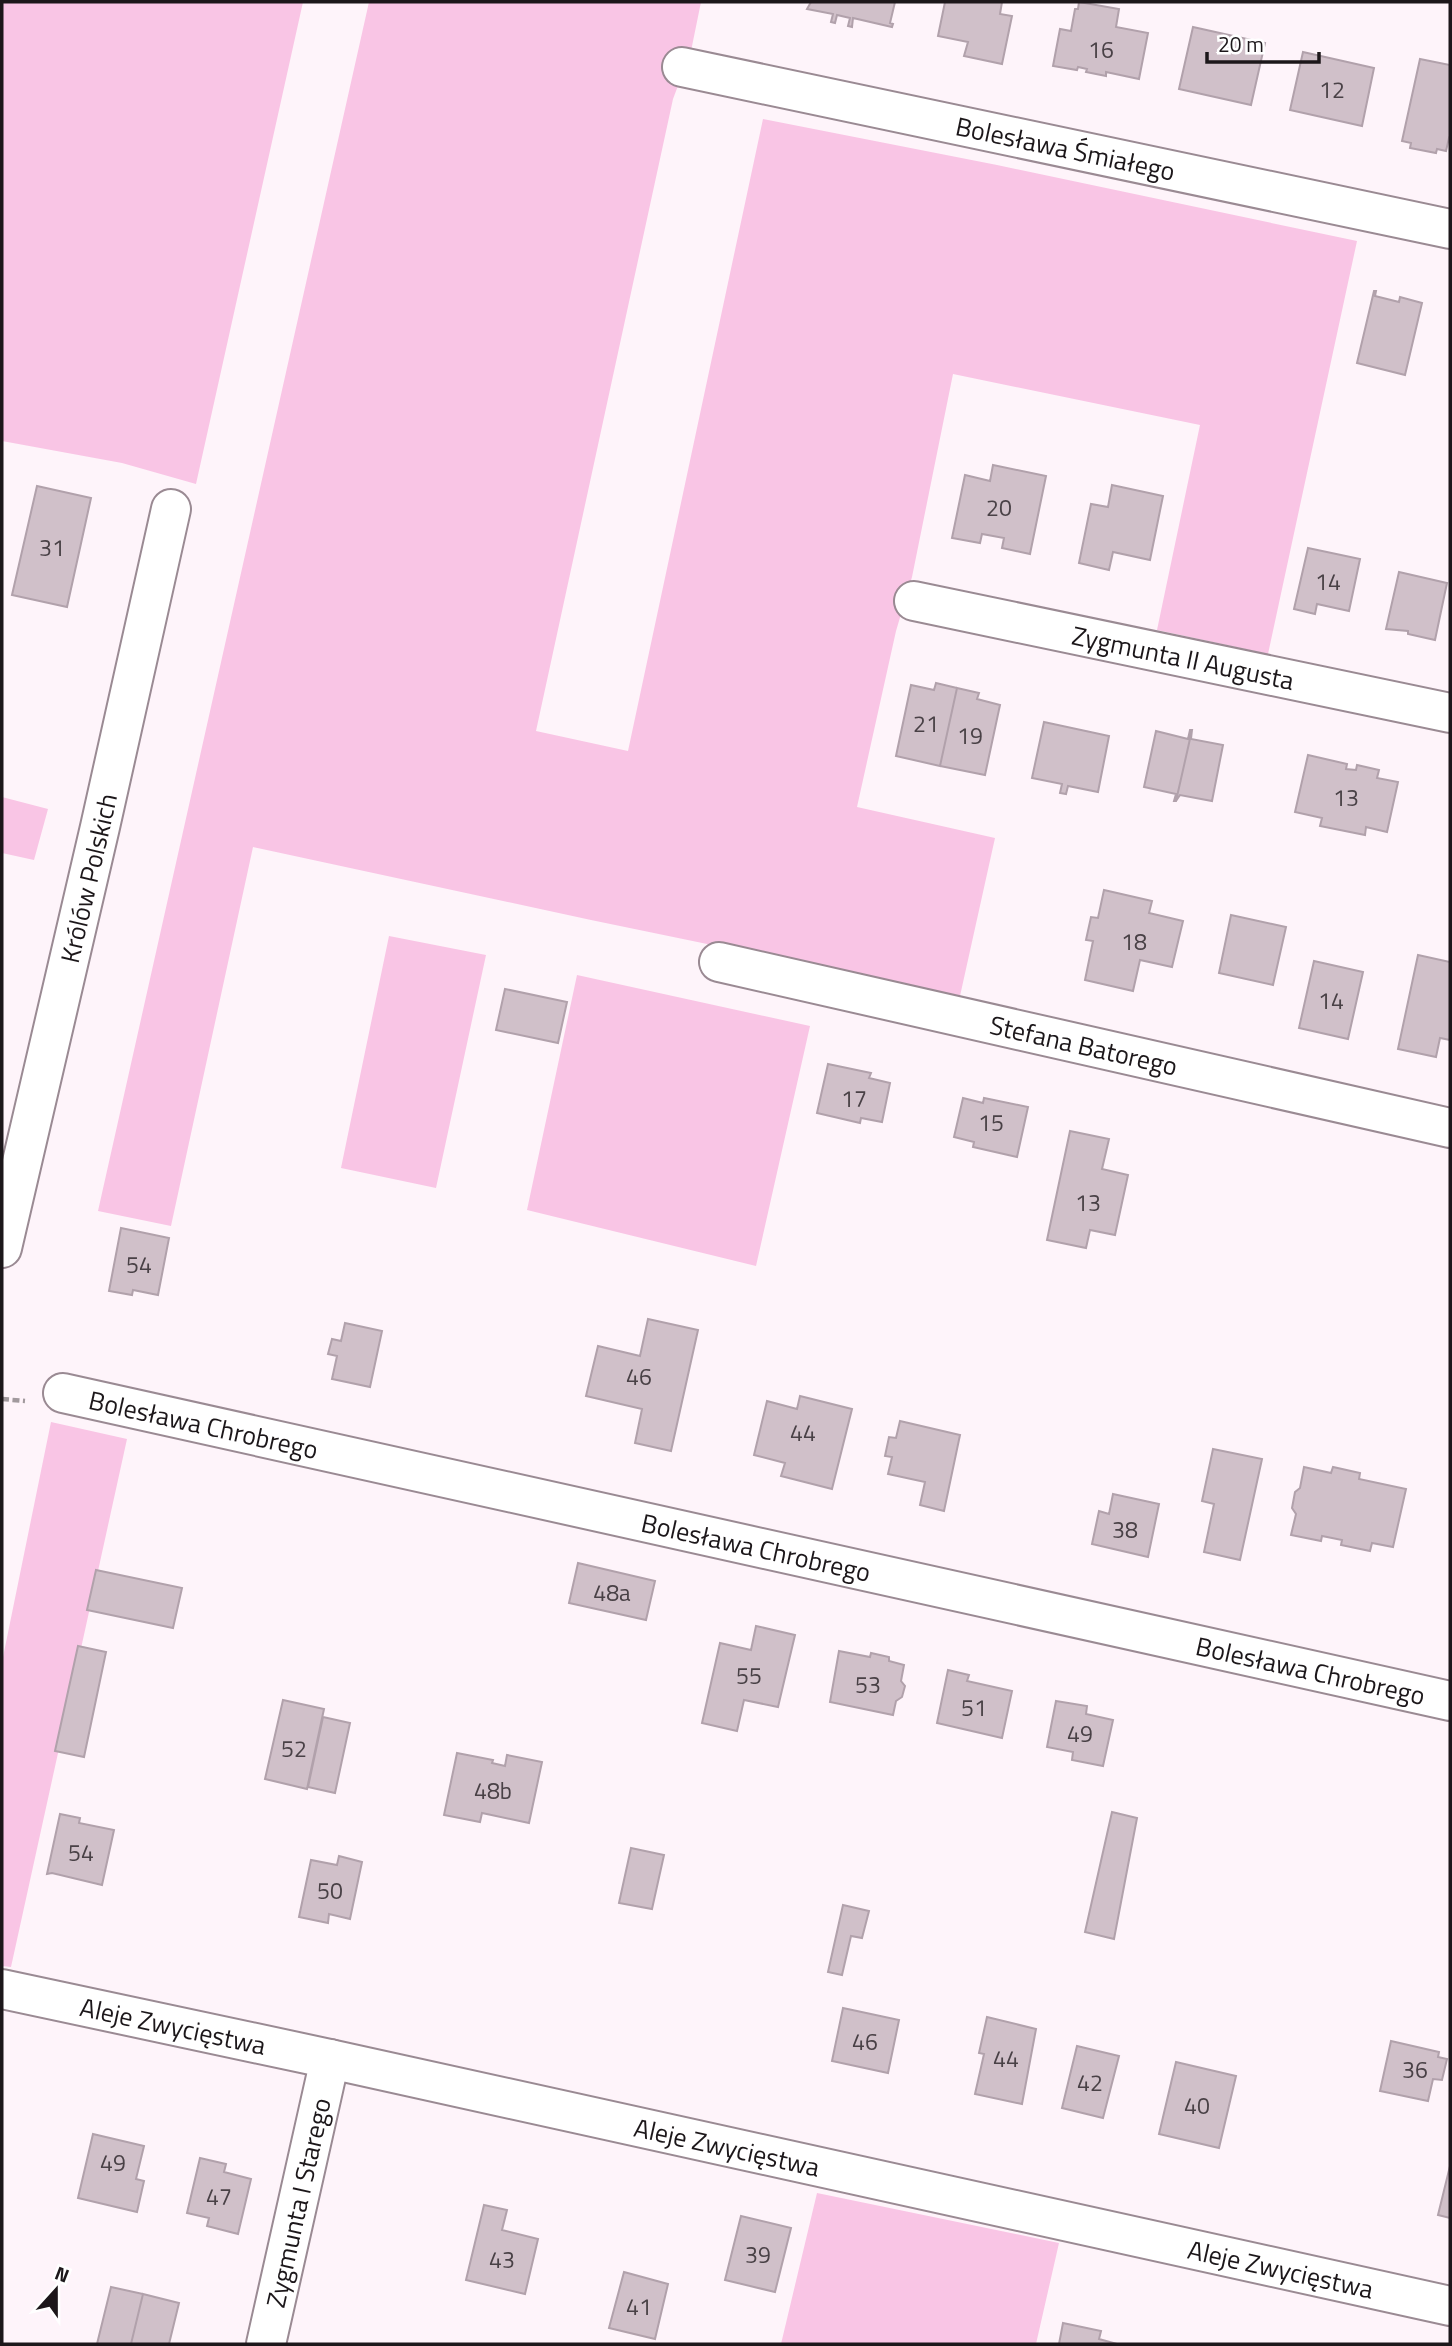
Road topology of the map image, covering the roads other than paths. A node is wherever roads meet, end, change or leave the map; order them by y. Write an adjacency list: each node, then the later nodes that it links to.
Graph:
1 (682, 66): 2 (street, Bolesława Śmiałego)
2 (1450, 229)
3 (170, 509): 8 (street, Królów Polskich)
4 (914, 601): 5 (street, Zygmunta II Augusta)
5 (1450, 713)
6 (719, 962): 7 (street, Stefana Batorego)
7 (1450, 1128)
8 (2, 1248)
9 (63, 1393): 10 (street, Bolesława Chrobrego)
10 (1450, 1701)
11 (2, 1989): 12 (street, Aleje Zwycięstwa)
12 (330, 2059): 13 (street, Aleje Zwycięstwa); 14 (street, Zygmunta I Starego)
13 (1450, 2306)
14 (266, 2344)

